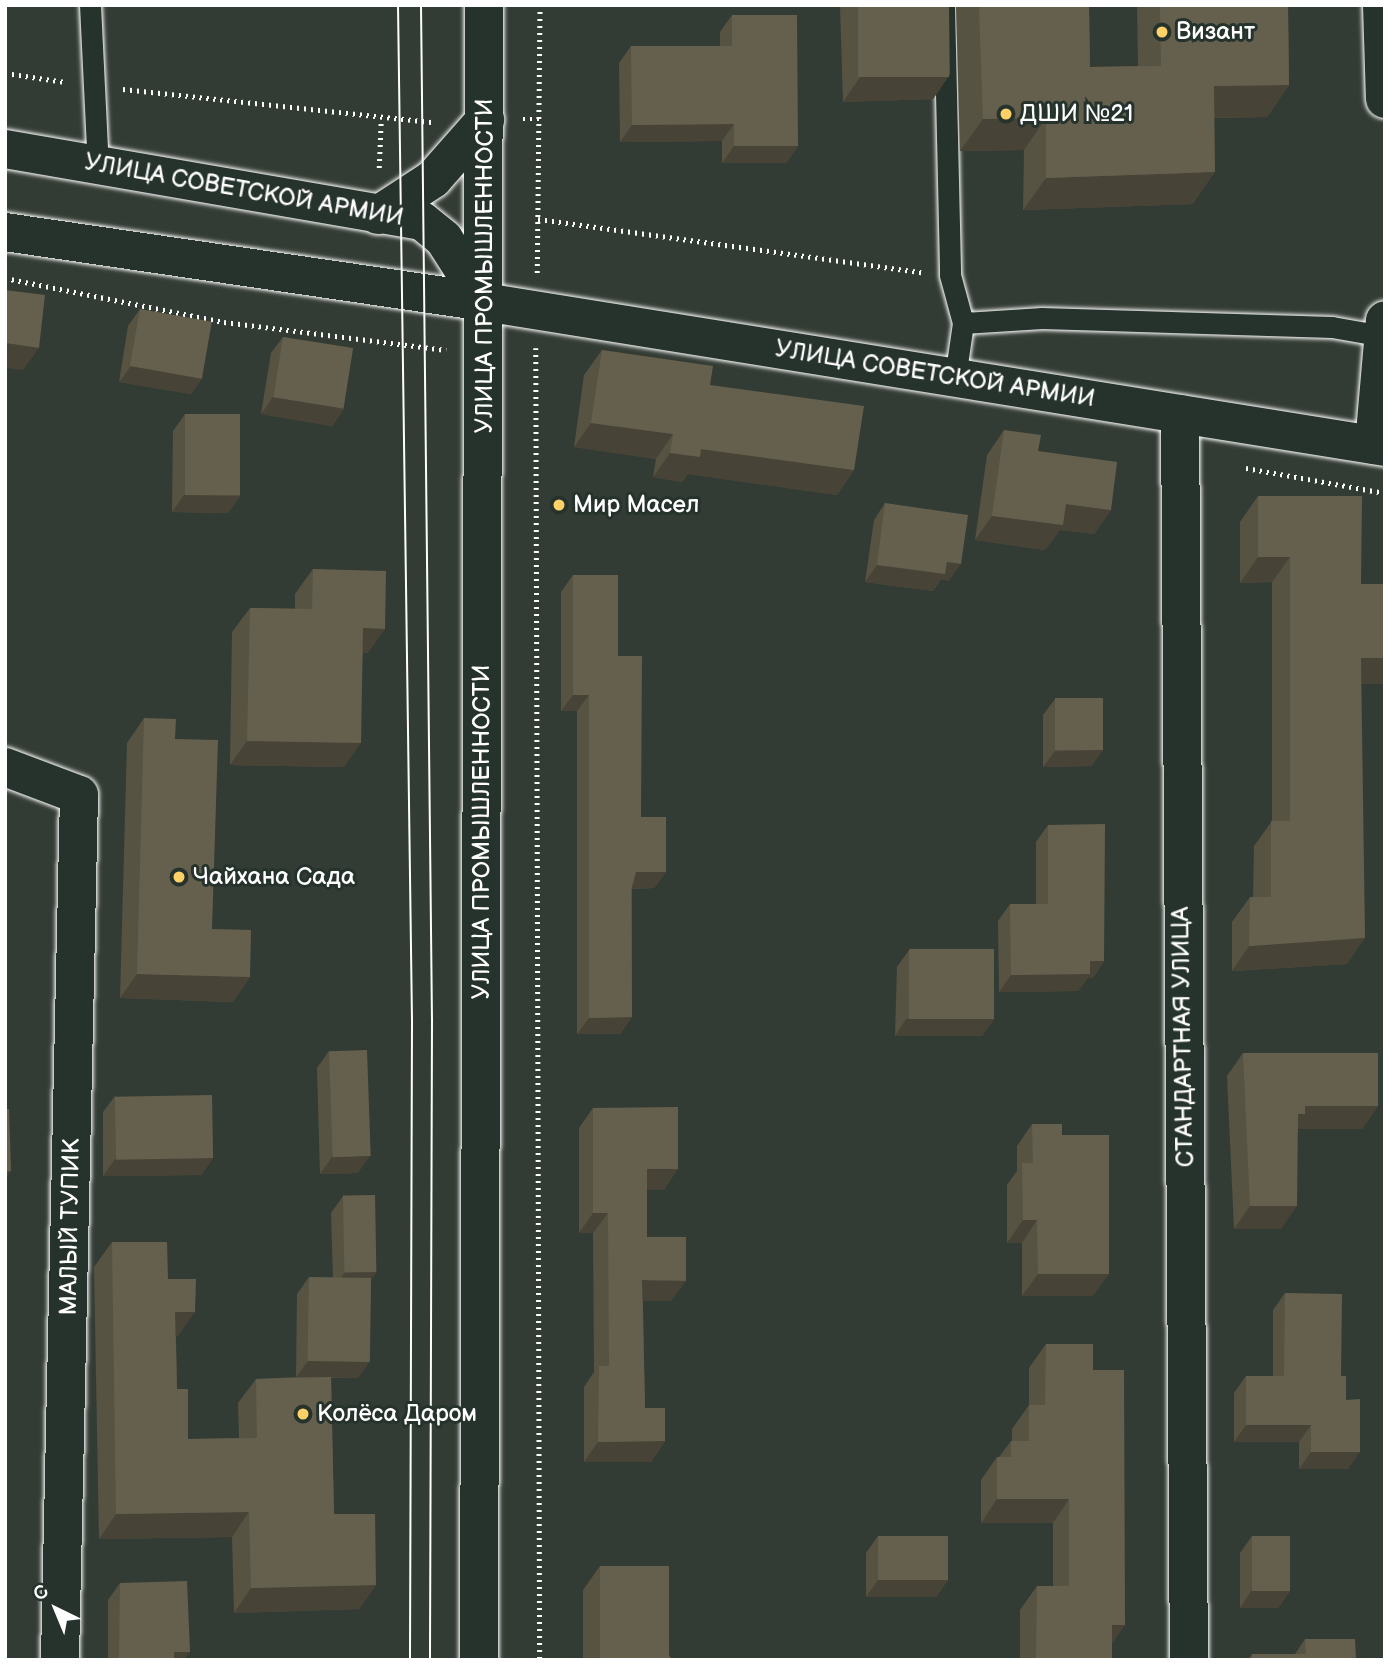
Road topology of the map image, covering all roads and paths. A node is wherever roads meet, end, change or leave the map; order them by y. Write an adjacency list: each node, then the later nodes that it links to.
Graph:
1 (90, 5): 7 (lane)
2 (484, 5): 10 (street, УЛИЦА ПРОМЫШЛЕННОСТИ)
3 (540, 5): 9 (path)
4 (944, 5): 16 (lane)
5 (1382, 5): 8 (street)
6 (5, 73): 7 (path)
7 (94, 86): 10 (path); 12 (lane)
8 (1385, 99)
9 (540, 119): 10 (path); 14 (path)
10 (485, 120): 13 (street); 18 (street, УЛИЦА ПРОМЫШЛЕННОСТИ)
11 (5, 149): 12 (street, УЛИЦА СОВЕТСКОЙ АРМИИ)
12 (98, 166): 13 (street, УЛИЦА СОВЕТСКОЙ АРМИИ)
13 (378, 215): 18 (street, УЛИЦА СОВЕТСКОЙ АРМИИ)
14 (538, 219): 16 (path); 19 (path)
15 (5, 232): 18 (street, УЛИЦА СОВЕТСКОЙ АРМИИ)
16 (950, 275): 20 (lane)
17 (5, 278): 22 (path)
18 (484, 302): 19 (street, УЛИЦА СОВЕТСКОЙ АРМИИ); 22 (street, УЛИЦА ПРОМЫШЛЕННОСТИ)
19 (536, 308): 23 (path); 24 (street, УЛИЦА СОВЕТСКОЙ АРМИИ)
20 (962, 323): 21 (lane); 24 (lane)
21 (1384, 328): 26 (street)
22 (485, 356): 23 (path); 29 (street, УЛИЦА ПРОМЫШЛЕННОСТИ)
23 (536, 363): 30 (path)
24 (955, 378): 25 (street, УЛИЦА СОВЕТСКОЙ АРМИИ)
25 (1180, 414): 26 (street, УЛИЦА СОВЕТСКОЙ АРМИИ); 31 (street, СТАНДАРТНАЯ УЛИЦА)
26 (1379, 446)
27 (5, 767): 28 (street, МАЛЫЙ ТУПИК)
28 (60, 1660)
29 (479, 1660)
30 (540, 1660)
31 (1189, 1660)

